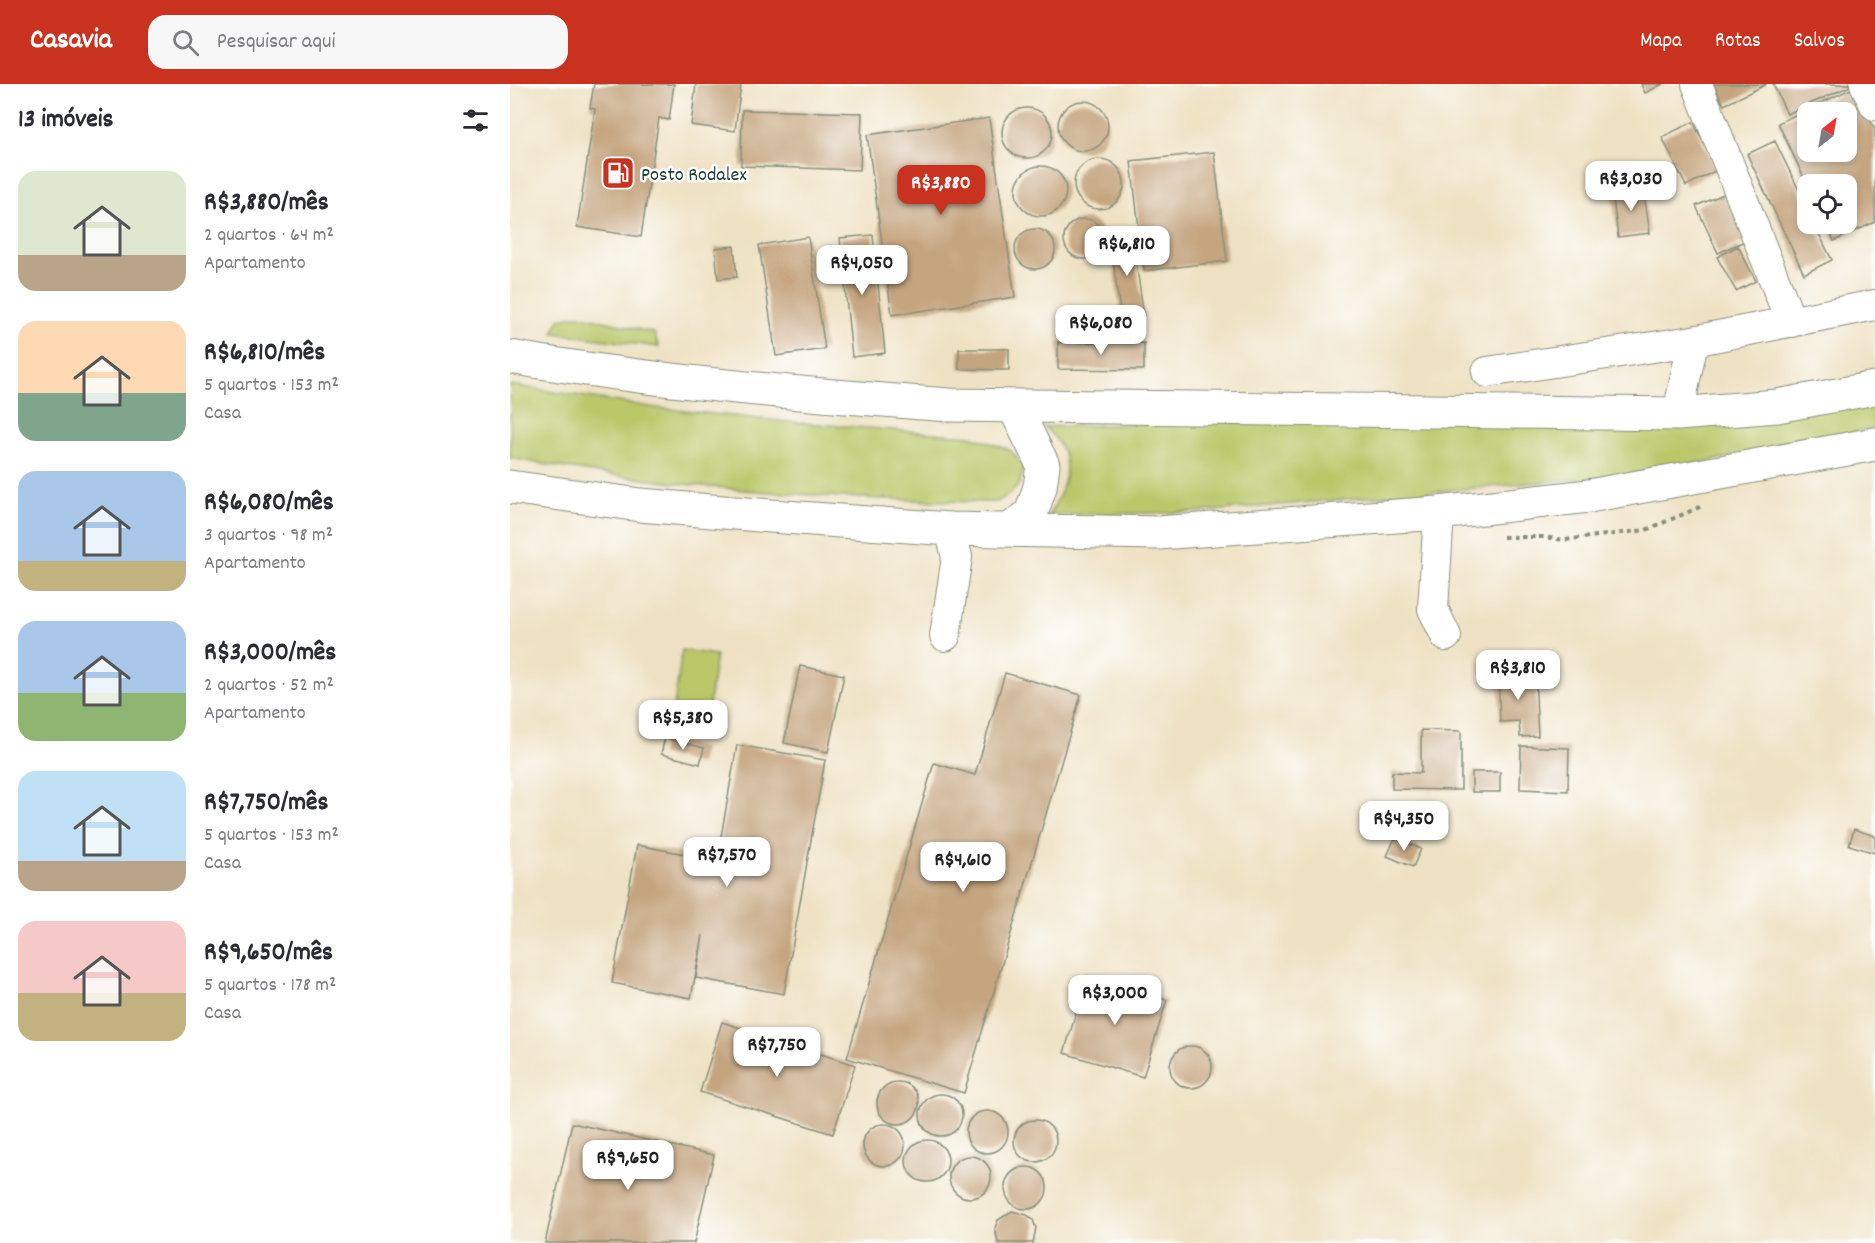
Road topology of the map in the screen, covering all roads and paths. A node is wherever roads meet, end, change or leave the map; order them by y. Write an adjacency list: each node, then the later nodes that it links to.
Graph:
1 (1698, 84): 5 (street)
2 (1865, 84): 3 (street)
3 (1875, 105)
4 (1875, 305): 5 (street)
5 (1791, 322): 6 (street)
6 (1693, 341): 8 (street); 11 (street)
7 (510, 357): 10 (highway)
8 (1487, 372)
9 (1875, 388): 11 (highway)
10 (1014, 406): 11 (highway); 16 (highway)
11 (1678, 414)
12 (1875, 444): 14 (highway)
13 (510, 487): 15 (highway)
14 (1438, 513): 16 (highway); 18 (street)
15 (950, 529): 16 (highway); 17 (street)
16 (1011, 529)
17 (945, 636)
18 (1446, 636)

